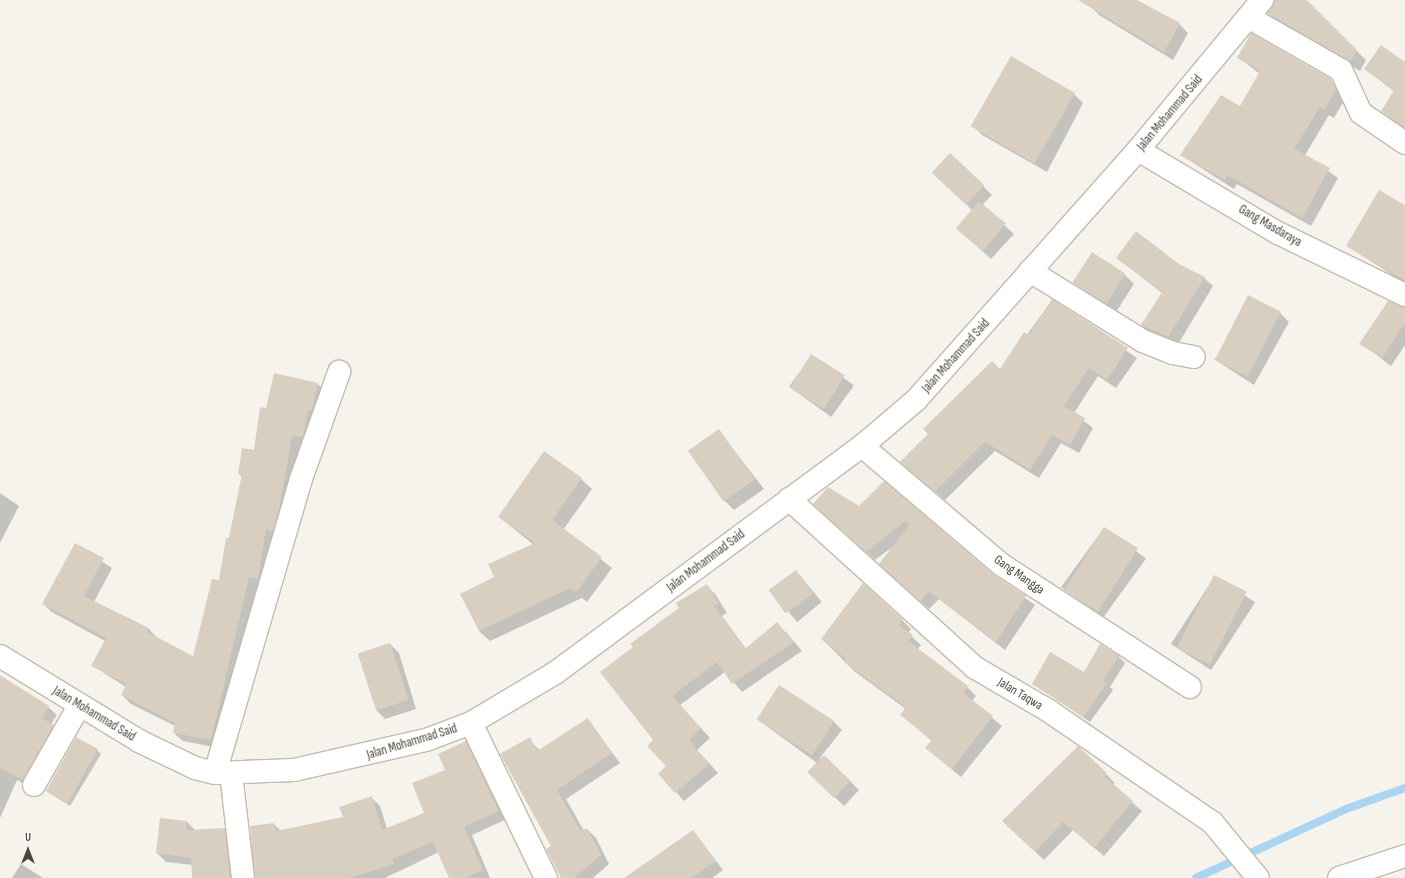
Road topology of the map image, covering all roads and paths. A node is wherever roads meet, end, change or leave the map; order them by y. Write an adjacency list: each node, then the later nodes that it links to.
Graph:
1 (1262, 0): 2 (street, Jalan Mohammad Said)
2 (1248, 17): 3 (street); 4 (street, Jalan Mohammad Said)
3 (1405, 144)
4 (1138, 150): 5 (street, Jalan Mohammad Said); 6 (street, Gang Masdaraya)
5 (1030, 270): 7 (street); 9 (street, Jalan Mohammad Said)
6 (1405, 295)
7 (1194, 357)
8 (339, 372): 15 (street)
9 (862, 446): 10 (street, Jalan Mohammad Said); 12 (street, Gang Mangga)
10 (789, 499): 14 (street, Jalan Mohammad Said); 20 (street, Jalan Taqwa)
11 (0, 656): 13 (street, Jalan Mohammad Said)
12 (1190, 687)
13 (79, 706): 15 (street, Jalan Mohammad Said); 16 (street)
14 (472, 723): 15 (street, Jalan Mohammad Said); 19 (street)
15 (223, 773): 18 (street)
16 (34, 784)
17 (1405, 856): 21 (street)
18 (243, 878)
19 (546, 878)
20 (1257, 878)
21 (1339, 878)

